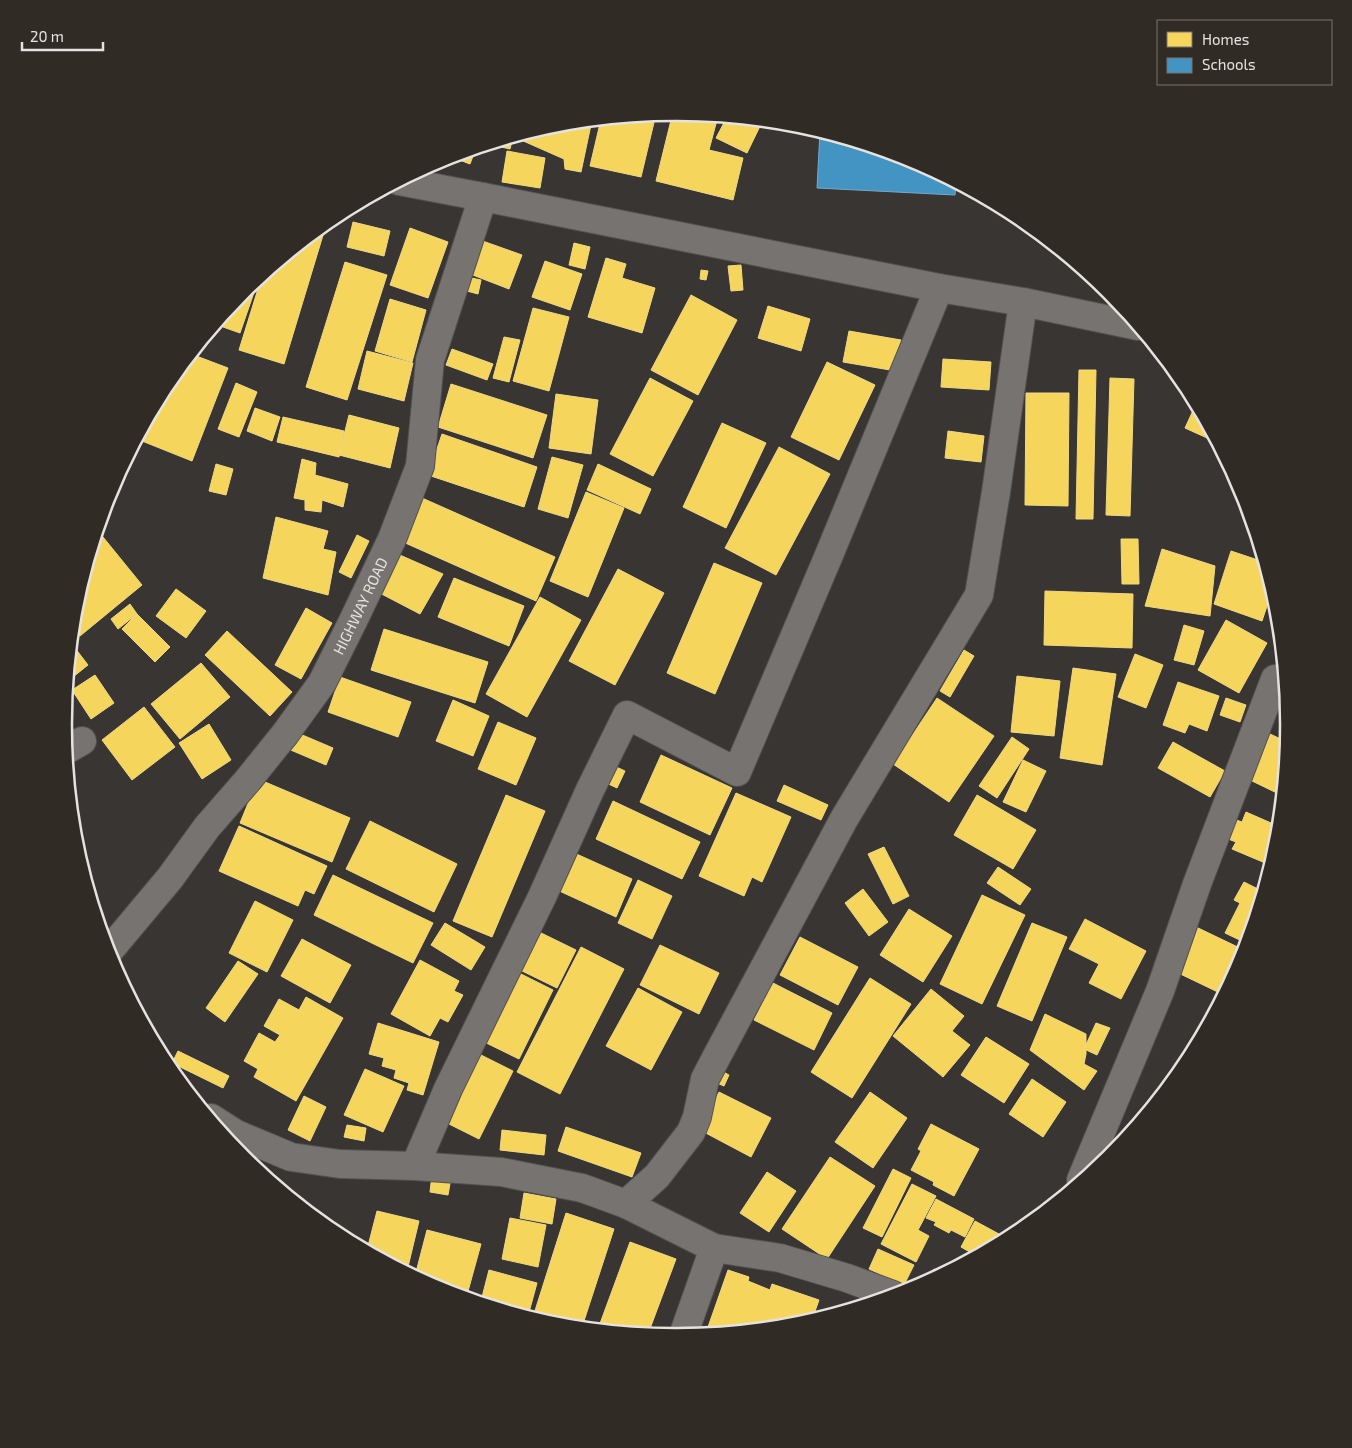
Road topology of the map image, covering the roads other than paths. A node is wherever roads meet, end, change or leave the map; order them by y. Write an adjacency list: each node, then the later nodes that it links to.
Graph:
1 (409, 183): 2 (street)
2 (483, 197): 3 (street); 7 (street, HIGHWAY ROAD)
3 (939, 288): 4 (street); 9 (street)
4 (1022, 302): 5 (street); 11 (street)
5 (1128, 324)
6 (1275, 678): 10 (street)
7 (114, 944)
8 (229, 1130): 9 (street)
9 (415, 1166): 11 (street)
10 (1087, 1166)
11 (626, 1204): 12 (street)
12 (714, 1248): 13 (street); 14 (street)
13 (882, 1291)
14 (686, 1327)

